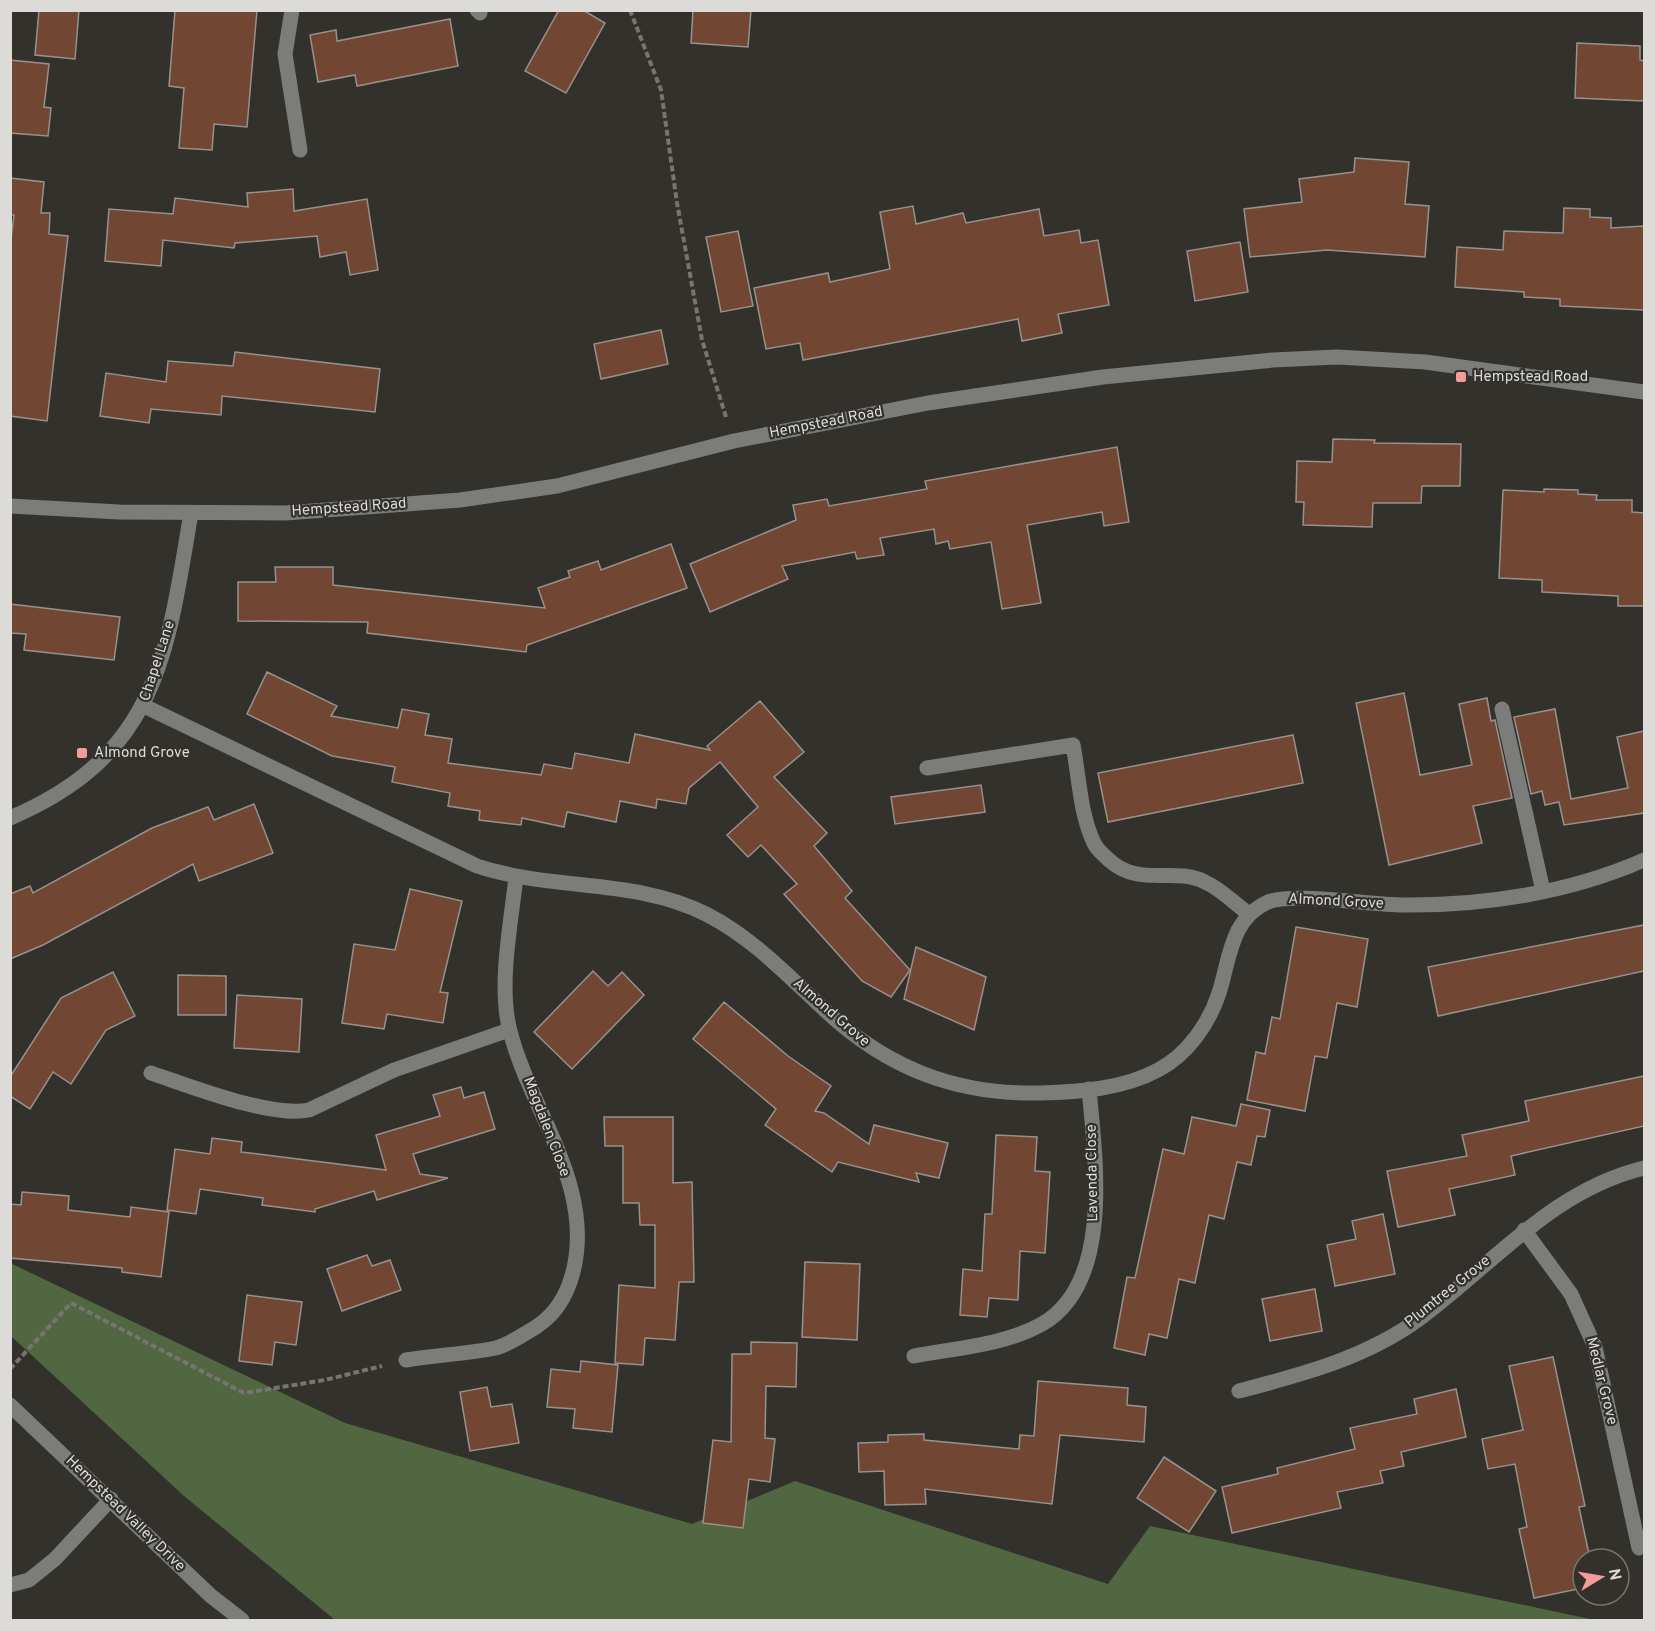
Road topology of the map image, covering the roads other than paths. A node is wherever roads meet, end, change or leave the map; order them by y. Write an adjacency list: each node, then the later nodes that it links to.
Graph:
1 (292, 10): 2 (street)
2 (300, 150)
3 (1644, 392): 5 (street, Hempstead Road)
4 (10, 506): 5 (street, Hempstead Road)
5 (191, 513): 6 (street, Chapel Lane)
6 (144, 706): 9 (street, Chapel Lane); 11 (street, Almond Grove)
7 (1502, 709): 12 (street)
8 (927, 768): 13 (street)
9 (10, 818)
10 (1644, 860): 12 (street, Almond Grove)
11 (516, 877): 14 (street, Magdalen Close); 16 (street, Almond Grove)
12 (1544, 891): 13 (street, Almond Grove)
13 (1249, 914): 16 (street, Almond Grove)
14 (509, 1030): 15 (street); 20 (street, Magdalen Close)
15 (151, 1073)
16 (1089, 1089): 19 (street, Lavenda Close)
17 (1644, 1168): 18 (street, Plumtree Grove)
18 (1524, 1230): 21 (street, Plumtree Grove); 24 (street, Medlar Grove)
19 (914, 1356)
20 (406, 1360)
21 (1239, 1391)
22 (10, 1405): 23 (street, Hempstead Valley Drive)
23 (111, 1500): 25 (street); 26 (street, Hempstead Valley Drive)
24 (1639, 1548)
25 (10, 1585)
26 (242, 1620)

